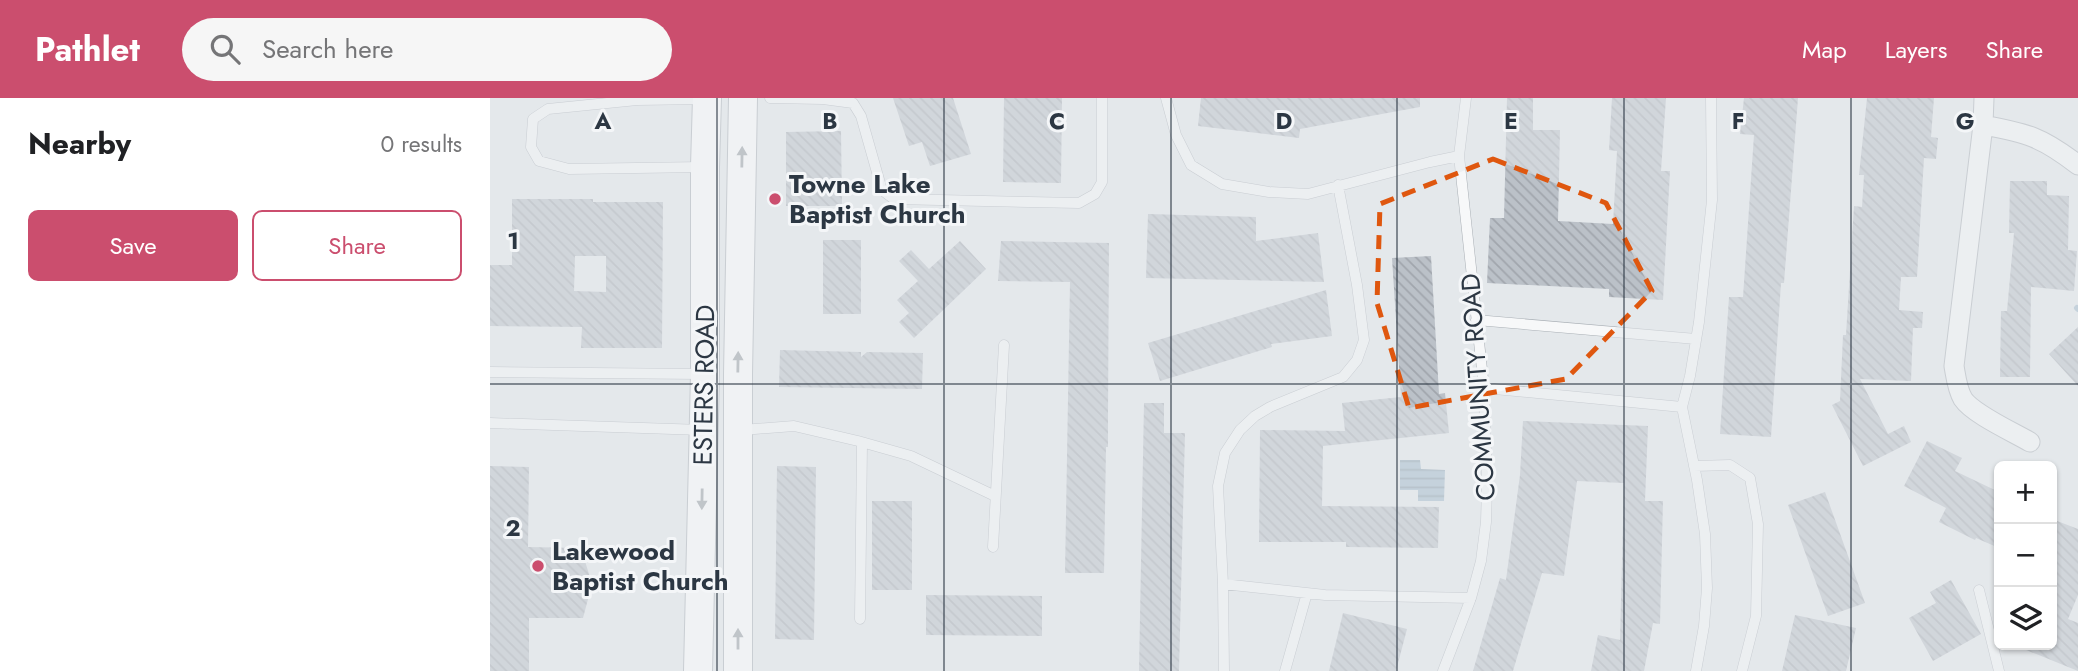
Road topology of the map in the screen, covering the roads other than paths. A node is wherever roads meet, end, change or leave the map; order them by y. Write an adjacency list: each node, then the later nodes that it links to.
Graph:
1 (714, 98): 12 (main road, ESTERS ROAD); 12 (lane)
2 (743, 98): 23 (main road, ESTERS ROAD, one-way to 2)
3 (770, 98): 4 (lane)
4 (1102, 98)
5 (1166, 98): 13 (lane)
6 (1466, 98): 10 (lane, COMMUNITY ROAD)
7 (1711, 98): 15 (lane)
8 (1984, 98): 9 (street)
9 (1983, 125): 11 (street); 24 (street)
10 (1459, 156): 13 (lane); 14 (lane, COMMUNITY ROAD)
11 (2078, 165)
12 (705, 167): 18 (main road, ESTERS ROAD)
13 (1338, 185): 29 (lane)
14 (1476, 320): 15 (lane); 19 (lane, COMMUNITY ROAD)
15 (1696, 339): 20 (lane)
16 (1004, 345): 27 (lane)
17 (490, 372): 18 (lane)
18 (705, 374): 22 (main road, ESTERS ROAD)
19 (1484, 388): 20 (lane); 32 (lane, COMMUNITY ROAD)
20 (1682, 407): 26 (lane)
21 (490, 423): 22 (lane)
22 (704, 430): 23 (main road); 34 (main road, ESTERS ROAD, one-way to 34)
23 (738, 430): 25 (lane); 35 (main road, ESTERS ROAD, one-way to 23)
24 (2030, 442)
25 (862, 443): 27 (lane); 33 (lane)
26 (1694, 466): 39 (lane); 40 (lane)
27 (995, 496): 28 (lane)
28 (993, 547)
29 (1223, 584): 31 (lane); 36 (lane)
30 (1979, 590): 41 (lane)
31 (1307, 593): 32 (lane); 37 (lane)
32 (1471, 598): 38 (lane, COMMUNITY ROAD)
33 (860, 619)
34 (698, 671)
35 (738, 671)
36 (1224, 671)
37 (1285, 671)
38 (1443, 671)
39 (1696, 671)
40 (1742, 671)
41 (2000, 671)

